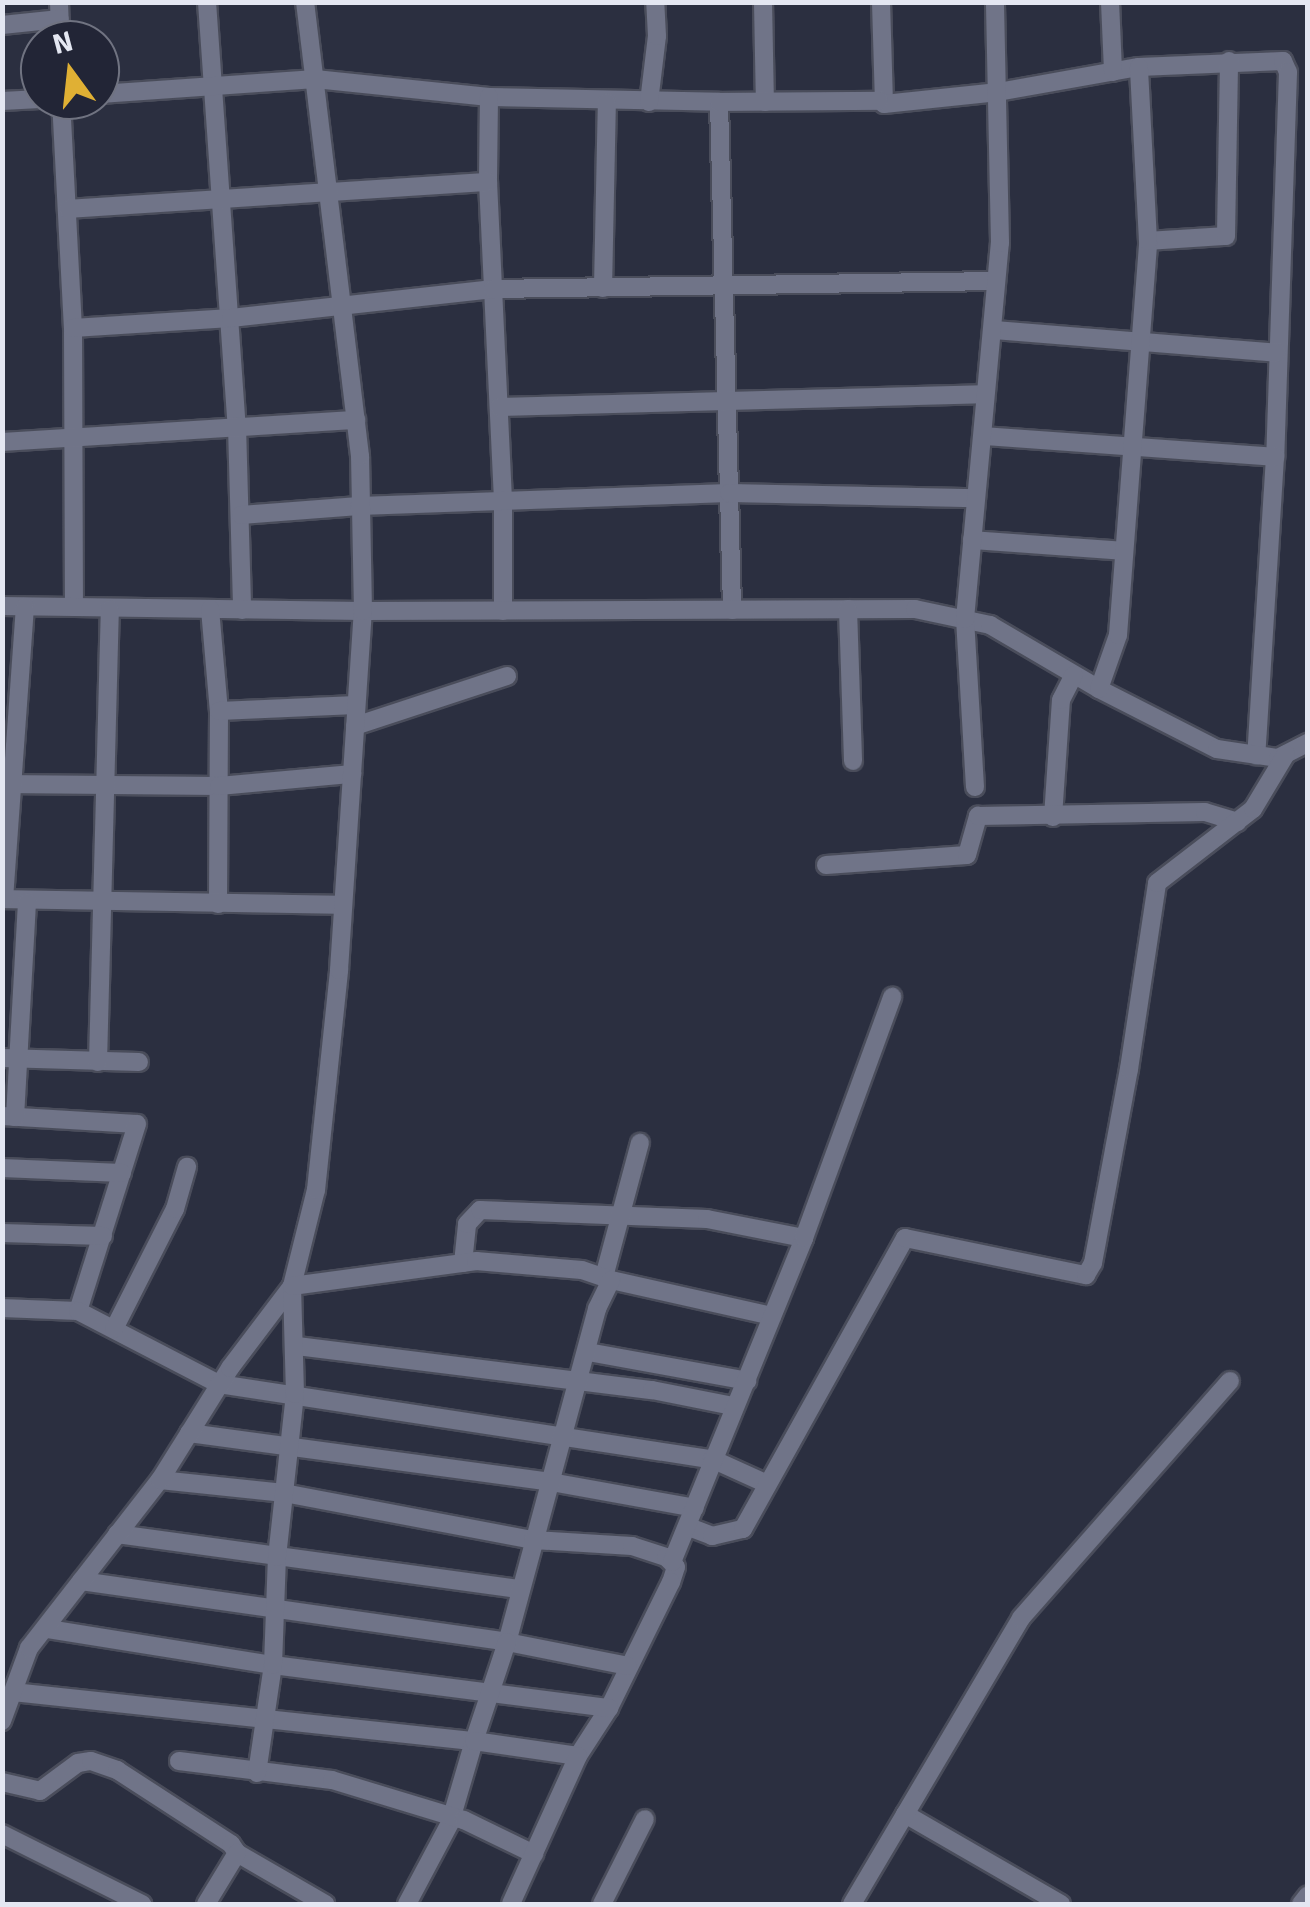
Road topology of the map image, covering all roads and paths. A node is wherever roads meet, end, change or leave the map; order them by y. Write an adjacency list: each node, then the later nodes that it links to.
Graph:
1 (207, 2): 14 (street)
2 (305, 2): 13 (street)
3 (656, 2): 20 (street)
4 (763, 2): 22 (street)
5 (881, 2): 15 (street)
6 (994, 2): 15 (street)
7 (1110, 2): 12 (street)
8 (60, 11): 9 (street)
9 (2, 25)
10 (1228, 61): 11 (street); 24 (street); 30 (street)
11 (1139, 67): 12 (street); 30 (street)
12 (1113, 72): 15 (street)
13 (315, 80): 14 (street); 17 (street); 27 (street)
14 (212, 86): 16 (street); 28 (street)
15 (998, 92): 31 (street)
16 (120, 93)
17 (488, 96): 19 (street); 26 (street)
18 (879, 101): 22 (street)
19 (607, 102): 20 (street); 33 (street)
20 (649, 102): 21 (street)
21 (720, 102): 22 (street); 32 (street)
22 (765, 102)
23 (62, 120): 29 (street)
24 (1287, 130): 25 (street); 40 (street)
25 (1308, 130)
26 (488, 182): 27 (street); 34 (street)
27 (330, 191): 28 (street); 35 (street)
28 (222, 202): 29 (street); 36 (street)
29 (68, 209): 37 (street)
30 (1148, 241): 39 (street)
31 (995, 281): 32 (street); 38 (street)
32 (725, 284): 33 (street); 42 (street)
33 (602, 288): 34 (street)
34 (493, 289): 35 (street); 43 (street)
35 (344, 303): 36 (street); 44 (street)
36 (230, 318): 37 (street); 45 (street)
37 (73, 328): 47 (street)
38 (994, 330): 39 (street); 41 (street)
39 (1141, 344): 40 (street); 49 (street)
40 (1277, 354): 50 (street)
41 (983, 394): 42 (street); 46 (street)
42 (728, 400): 43 (street); 51 (street)
43 (499, 406): 53 (street)
44 (356, 420): 45 (street); 54 (street)
45 (237, 426): 47 (street); 55 (street)
46 (984, 436): 49 (street); 52 (street)
47 (75, 437): 48 (street); 60 (street)
48 (2, 442)
49 (1131, 447): 50 (street); 57 (street)
50 (1275, 457): 77 (street)
51 (728, 493): 52 (street); 53 (street); 66 (street)
52 (976, 498): 56 (street)
53 (503, 501): 54 (street); 65 (street)
54 (359, 506): 55 (street); 67 (street)
55 (241, 515): 64 (street)
56 (972, 540): 57 (street); 68 (street)
57 (1124, 550): 71 (street)
58 (2, 606): 59 (street)
59 (26, 607): 60 (street); 80 (street)
60 (74, 607): 61 (street)
61 (110, 608): 62 (street); 82 (street)
62 (210, 609): 64 (street); 73 (street)
63 (848, 609): 66 (street); 68 (street); 78 (street)
64 (242, 610): 67 (street)
65 (503, 610): 66 (street); 67 (street)
66 (732, 610)
67 (363, 611): 72 (street)
68 (965, 619): 69 (street); 83 (street)
69 (1074, 675): 71 (street); 84 (street)
70 (508, 676): 74 (street)
71 (1099, 690): 77 (street)
72 (356, 706): 73 (street); 74 (street)
73 (219, 711): 81 (street)
74 (355, 726): 79 (street)
75 (1308, 742): 76 (street)
76 (1286, 754): 77 (street); 85 (street)
77 (1256, 755)
78 (853, 761)
79 (352, 774): 81 (street); 91 (street)
80 (8, 785): 82 (street); 87 (street)
81 (218, 786): 82 (street); 90 (street)
82 (108, 787): 89 (street)
83 (975, 787)
84 (1052, 817): 85 (street); 86 (street)
85 (1237, 822): 130 (street)
86 (826, 865)
87 (3, 899): 88 (street)
88 (28, 902): 89 (street); 93 (street)
89 (103, 903): 90 (street); 98 (street)
90 (218, 904): 91 (street)
91 (343, 905): 111 (street)
92 (2, 946): 93 (street)
93 (24, 947): 96 (street)
94 (892, 997): 108 (street)
95 (2, 1000): 96 (street)
96 (22, 1001): 97 (street)
97 (10, 1058): 98 (street); 100 (street)
98 (98, 1062): 99 (street)
99 (138, 1062)
100 (9, 1116): 104 (street)
101 (640, 1143): 105 (street)
102 (186, 1166): 115 (street)
103 (2, 1168): 104 (street)
104 (122, 1173): 107 (street)
105 (619, 1218): 108 (street); 109 (street); 110 (street)
106 (2, 1233): 107 (street)
107 (103, 1236): 113 (street)
108 (804, 1238): 114 (street)
109 (463, 1263): 110 (street); 111 (street)
110 (607, 1279): 114 (street); 117 (street)
111 (292, 1286): 116 (street); 120 (street)
112 (2, 1308): 113 (street)
113 (78, 1311): 115 (street)
114 (772, 1316): 118 (street)
115 (106, 1325): 120 (street)
116 (297, 1346): 121 (street); 122 (street)
117 (588, 1352): 118 (street); 121 (street)
118 (747, 1380): 123 (street)
119 (1230, 1381): 155 (street)
120 (220, 1384): 122 (street); 124 (street)
121 (580, 1384): 123 (street); 125 (street)
122 (294, 1394): 125 (street); 126 (street)
123 (732, 1406): 127 (street)
124 (189, 1433): 126 (street); 128 (street)
125 (564, 1434): 127 (street); 129 (street)
126 (286, 1447): 129 (street); 131 (street)
127 (712, 1459): 130 (street); 132 (street)
128 (160, 1480): 131 (street); 134 (street)
129 (551, 1482): 132 (street); 135 (street)
130 (767, 1484): 133 (street)
131 (284, 1493): 135 (street); 136 (street)
132 (695, 1508): 133 (street)
133 (689, 1528): 137 (street)
134 (116, 1534): 136 (street); 138 (street)
135 (534, 1538): 137 (street); 139 (street)
136 (276, 1557): 139 (street); 140 (street)
137 (672, 1562): 144 (street)
138 (81, 1581): 140 (street); 141 (street)
139 (520, 1589): 142 (street)
140 (277, 1610): 142 (street); 143 (street)
141 (48, 1629): 143 (street); 146 (street)
142 (507, 1642): 144 (street); 145 (street)
143 (273, 1665): 145 (street); 148 (street)
144 (628, 1666): 147 (street)
145 (492, 1691): 147 (street); 150 (street)
146 (13, 1692): 148 (street); 149 (street)
147 (609, 1708): 151 (street)
148 (264, 1718): 150 (street); 153 (street)
149 (2, 1721)
150 (474, 1741): 151 (street); 156 (street)
151 (578, 1756): 160 (street)
152 (178, 1760): 153 (street)
153 (257, 1773): 156 (street)
154 (2, 1782): 159 (street)
155 (905, 1814): 168 (street); 169 (street)
156 (452, 1817): 160 (street); 165 (street)
157 (645, 1819): 167 (street)
158 (2, 1834): 162 (street)
159 (237, 1853): 163 (street); 164 (street)
160 (534, 1854): 166 (street)
161 (1308, 1895): 170 (street)
162 (142, 1904)
163 (206, 1904)
164 (325, 1904)
165 (407, 1904)
166 (511, 1904)
167 (602, 1904)
168 (852, 1904)
169 (1060, 1904)
170 (1302, 1904)

